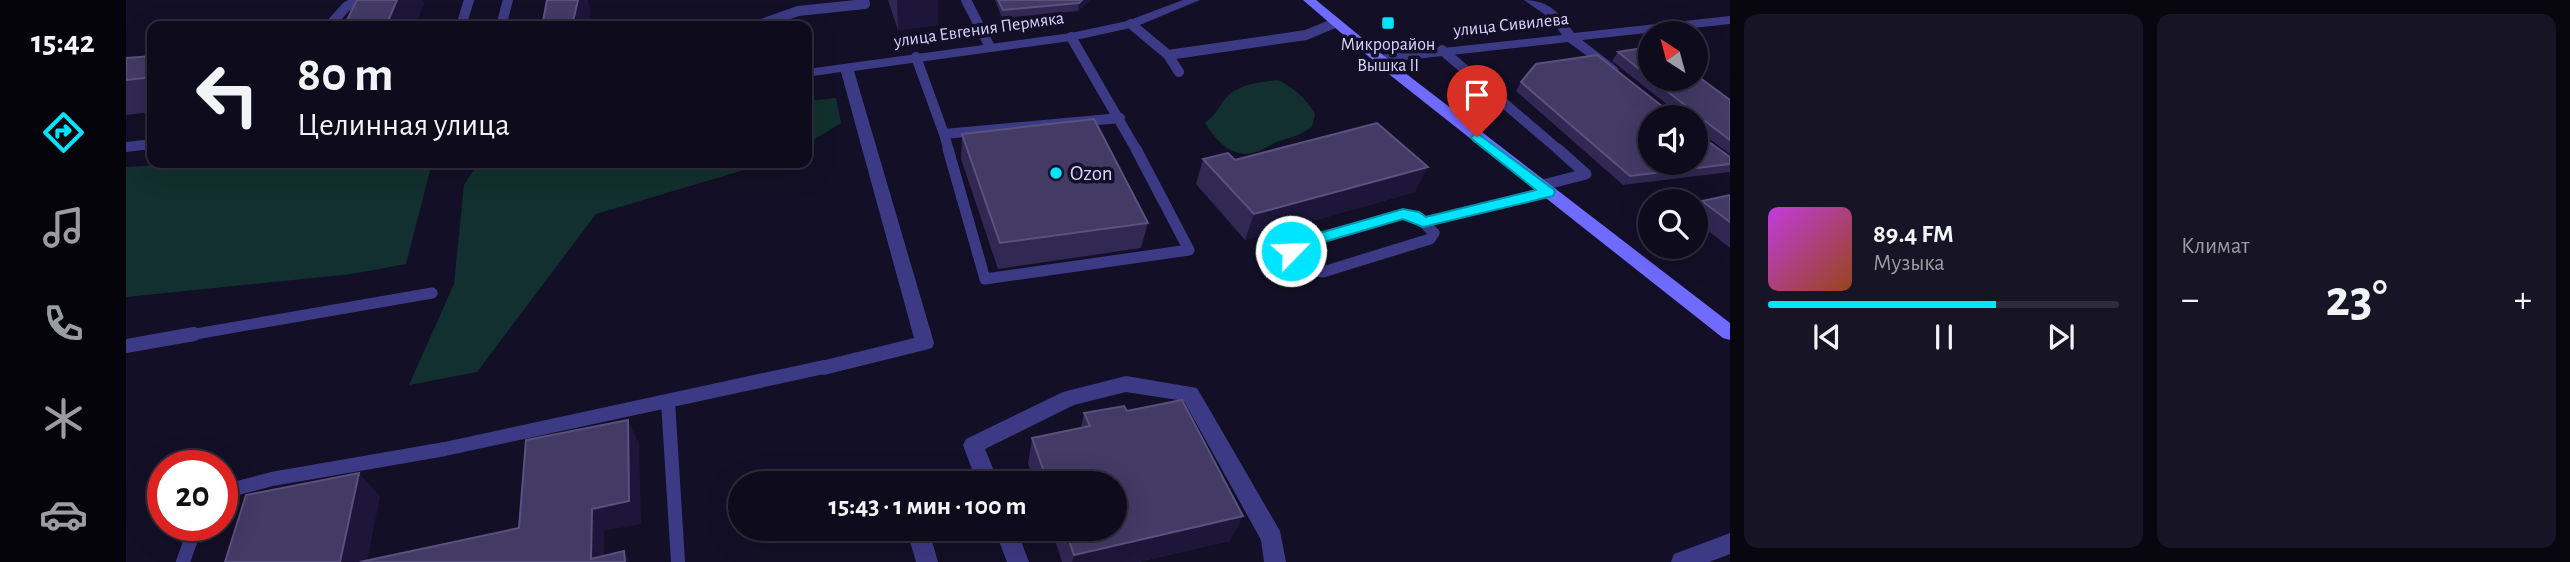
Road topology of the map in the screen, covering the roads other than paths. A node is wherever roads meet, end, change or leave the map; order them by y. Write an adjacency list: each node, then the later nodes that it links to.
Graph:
1 (358, 0): 10 (lane)
2 (470, 0): 11 (lane)
3 (508, 0): 12 (lane)
4 (864, 0): 13 (lane)
5 (966, 0): 18 (lane)
6 (1194, 0): 15 (street, улица Евгения Пермяка)
7 (1308, 0): 14 (main road)
8 (1530, 0): 17 (street)
9 (1730, 20): 17 (street, улица Сивилева)
10 (334, 21)
11 (463, 21)
12 (502, 21)
13 (770, 21)
14 (1335, 23): 20 (lane); 22 (main road)
15 (1131, 24): 16 (street, улица Евгения Пермяка); 20 (lane)
16 (1071, 37): 18 (street, улица Евгения Пермяка); 27 (lane)
17 (1570, 37): 19 (street, улица Сивилева); 26 (street)
18 (990, 47): 21 (street, улица Евгения Пермяка)
19 (1443, 50): 22 (street, улица Сивилева); 31 (lane)
20 (1168, 55): 25 (lane)
21 (916, 57): 23 (street, улица Евгения Пермяка); 28 (lane)
22 (1379, 59): 31 (main road)
23 (847, 68): 24 (street, улица Евгения Пермяка); 36 (street)
24 (812, 72)
25 (1179, 72)
26 (1620, 77)
27 (1121, 118): 28 (lane); 28 (lane)
28 (944, 134)
29 (147, 145): 30 (street)
30 (126, 147)
31 (1543, 189): 32 (lane); 34 (main road)
32 (1423, 222): 32 (lane)
33 (432, 293): 35 (lane)
34 (1730, 332)
35 (126, 346)
36 (824, 367): 37 (lane)
37 (668, 401): 39 (lane); 45 (lane)
38 (983, 471): 48 (street)
39 (238, 488)
40 (190, 541): 44 (lane)
41 (921, 541): 46 (street)
42 (1010, 541): 47 (street)
43 (1730, 543): 49 (street)
44 (183, 562)
45 (678, 562)
46 (927, 562)
47 (1018, 562)
48 (1275, 562)
49 (1682, 562)

